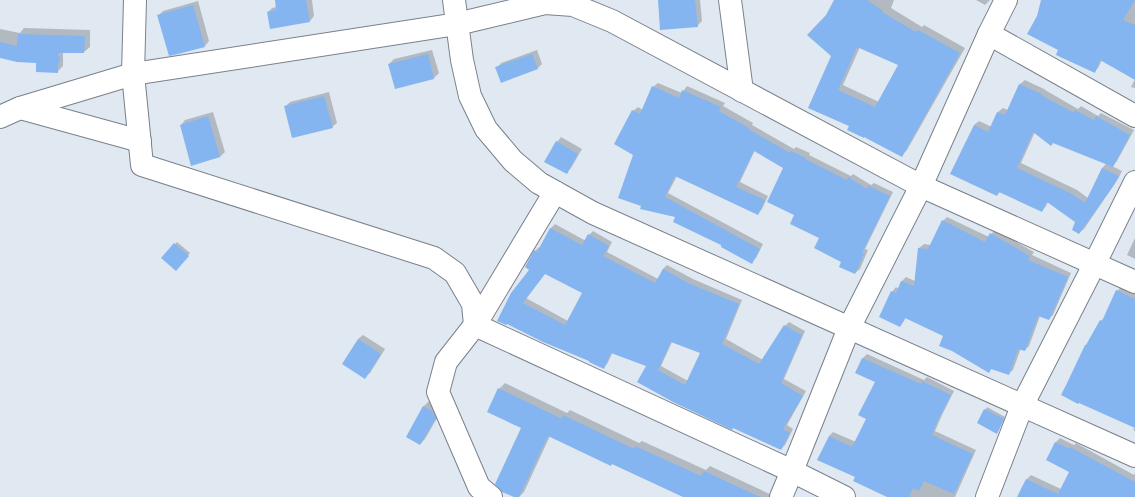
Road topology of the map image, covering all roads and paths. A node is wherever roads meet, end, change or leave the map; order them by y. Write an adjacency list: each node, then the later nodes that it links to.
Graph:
1 (135, 0): 7 (street)
2 (454, 0): 5 (street)
3 (730, 0): 8 (street)
4 (1006, 0): 6 (street)
5 (457, 24): 7 (street); 8 (street); 15 (street)
6 (989, 34): 10 (street); 14 (street)
7 (133, 74): 9 (street); 12 (street)
8 (742, 91): 14 (street)
9 (10, 105): 11 (street); 12 (street)
10 (1135, 116)
11 (0, 117)
12 (140, 141): 18 (street)
13 (1135, 182): 16 (street)
14 (921, 186): 16 (street); 19 (street)
15 (555, 192): 18 (street); 19 (street)
16 (1094, 265): 17 (street); 20 (street)
17 (1135, 282)
18 (475, 325): 22 (street); 23 (street)
19 (849, 328): 20 (street); 22 (street)
20 (1022, 406): 21 (street); 26 (street)
21 (1135, 456)
22 (792, 472): 24 (street); 25 (street)
23 (491, 497)
24 (781, 497)
25 (844, 497)
26 (987, 497)

